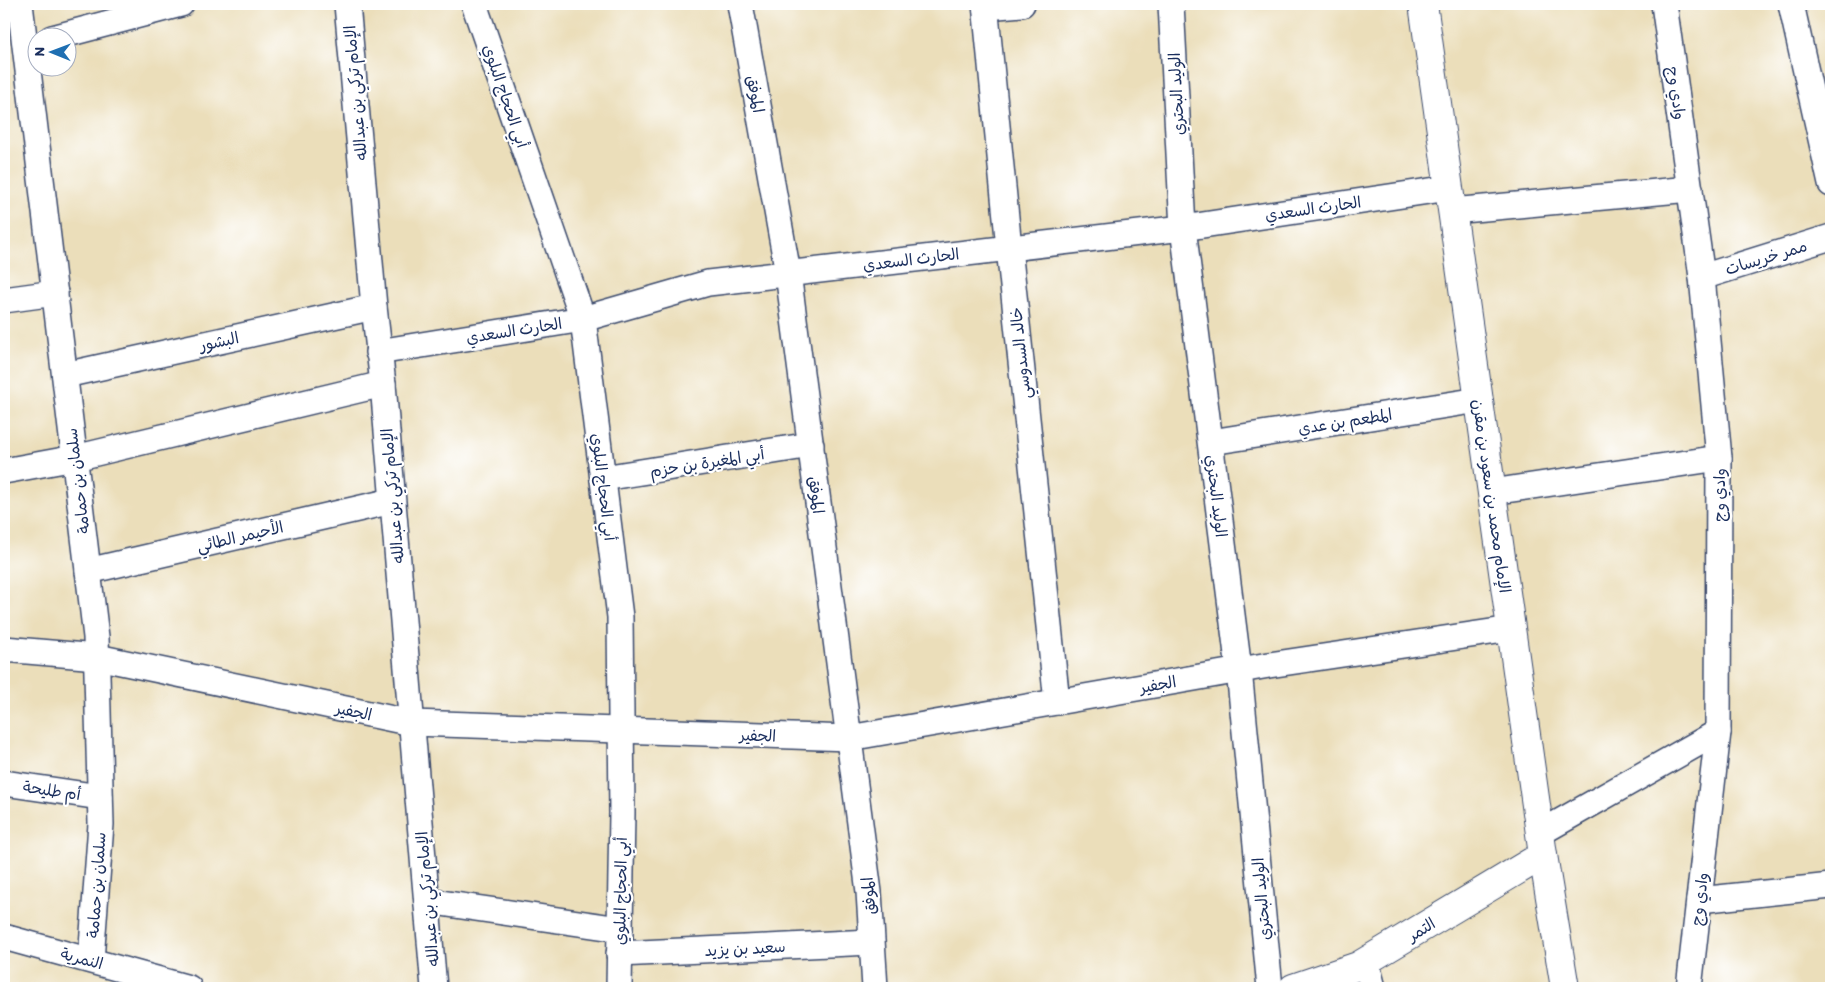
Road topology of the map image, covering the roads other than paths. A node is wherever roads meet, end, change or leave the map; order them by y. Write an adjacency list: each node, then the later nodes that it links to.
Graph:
1 (181, 4): 12 (street)
2 (347, 4): 23 (street, الإمام تركي بن عبدالله)
3 (474, 4): 24 (street, أبي الحجاج البلوي)
4 (740, 4): 19 (street, الموفق)
5 (1022, 4): 10 (street)
6 (1171, 4): 16 (street, الوليد البحتري)
7 (1423, 4): 15 (street, الإمام محمد بن سعود بن مقرن)
8 (1664, 4): 14 (street, وادي وج)
9 (1791, 4): 13 (street)
10 (986, 5): 18 (street, خالد السدوسي)
11 (22, 29): 21 (street, سلمان بن حمامة)
12 (78, 31)
13 (1831, 184)
14 (1690, 189): 15 (street, الحارث السعدي); 20 (street, وادي وج)
15 (1451, 200): 16 (street, الحارث السعدي); 28 (street, الإمام محمد بن سعود بن مقرن)
16 (1183, 228): 18 (street, الحارث السعدي); 29 (street, الوليد البحتري)
17 (1831, 237): 20 (street, ممر خريسات)
18 (1009, 248): 19 (street, الحارث السعدي); 42 (street, خالد السدوسي)
19 (788, 273): 24 (street, الحارث السعدي); 30 (street, الموفق)
20 (1702, 277): 32 (street, وادي وج)
21 (55, 293): 22 (street); 26 (street, سلمان بن حمامة)
22 (4, 300)
23 (374, 307): 25 (street, الإمام تركي بن عبدالله); 26 (street, البشور)
24 (583, 319): 25 (street, الحارث السعدي); 34 (street, أبي الحجاج البلوي)
25 (378, 352): 27 (street, الإمام تركي بن عبدالله)
26 (65, 375): 31 (street, سلمان بن حمامة)
27 (383, 384): 31 (street); 36 (street, الإمام تركي بن عبدالله)
28 (1479, 400): 29 (street, المطعم بن عدي); 35 (street, الإمام محمد بن سعود بن مقرن)
29 (1211, 442): 41 (street, الوليد البحتري)
30 (811, 445): 34 (street, أبي المغيرة بن حزم); 46 (street, الموفق)
31 (75, 458): 33 (street); 37 (street, سلمان بن حمامة)
32 (1719, 458): 35 (street); 45 (street, وادي وج)
33 (4, 471)
34 (603, 478): 44 (street, أبي الحجاج البلوي)
35 (1492, 492): 38 (street, الإمام محمد بن سعود بن مقرن)
36 (392, 501): 37 (street, الأحيمر الطائي); 43 (street, الإمام تركي بن عبدالله)
37 (88, 570): 40 (street, سلمان بن حمامة)
38 (1511, 629): 41 (street, الجفير); 49 (street, الإمام محمد بن سعود بن مقرن)
39 (4, 649): 40 (street, الجفير)
40 (97, 657): 43 (street, الجفير); 48 (street, سلمان بن حمامة)
41 (1239, 670): 42 (street, الجفير); 63 (street, الوليد البحتري)
42 (1057, 702): 46 (street, الجفير)
43 (412, 723): 44 (street, الجفير); 52 (street, الإمام تركي بن عبدالله)
44 (621, 730): 46 (street, الجفير); 53 (street, أبي الحجاج البلوي)
45 (1718, 732): 49 (street); 51 (street, وادي وج)
46 (849, 738): 55 (street, الموفق)
47 (4, 783): 48 (street, أم طليحة)
48 (100, 797): 57 (street, سلمان بن حمامة)
49 (1541, 844): 58 (street, التمر); 66 (street, الإمام محمد بن سعود بن مقرن)
50 (1831, 886): 51 (street)
51 (1699, 900): 67 (street, وادي وج)
52 (427, 901): 53 (street); 60 (street, الإمام تركي بن عبدالله)
53 (620, 929): 56 (street, أبي الحجاج البلوي)
54 (4, 937): 57 (street, النمرية)
55 (871, 942): 56 (street, سعيد بن يزيد); 62 (street, الموفق)
56 (619, 954): 61 (street, أبي الحجاج البلوي)
57 (91, 960): 59 (street, النمرية)
58 (1366, 962): 64 (street, التمر); 65 (street)
59 (188, 988)
60 (434, 988)
61 (619, 988)
62 (875, 988)
63 (1270, 988)
64 (1293, 988)
65 (1374, 988)
66 (1565, 988)
67 (1689, 988)

